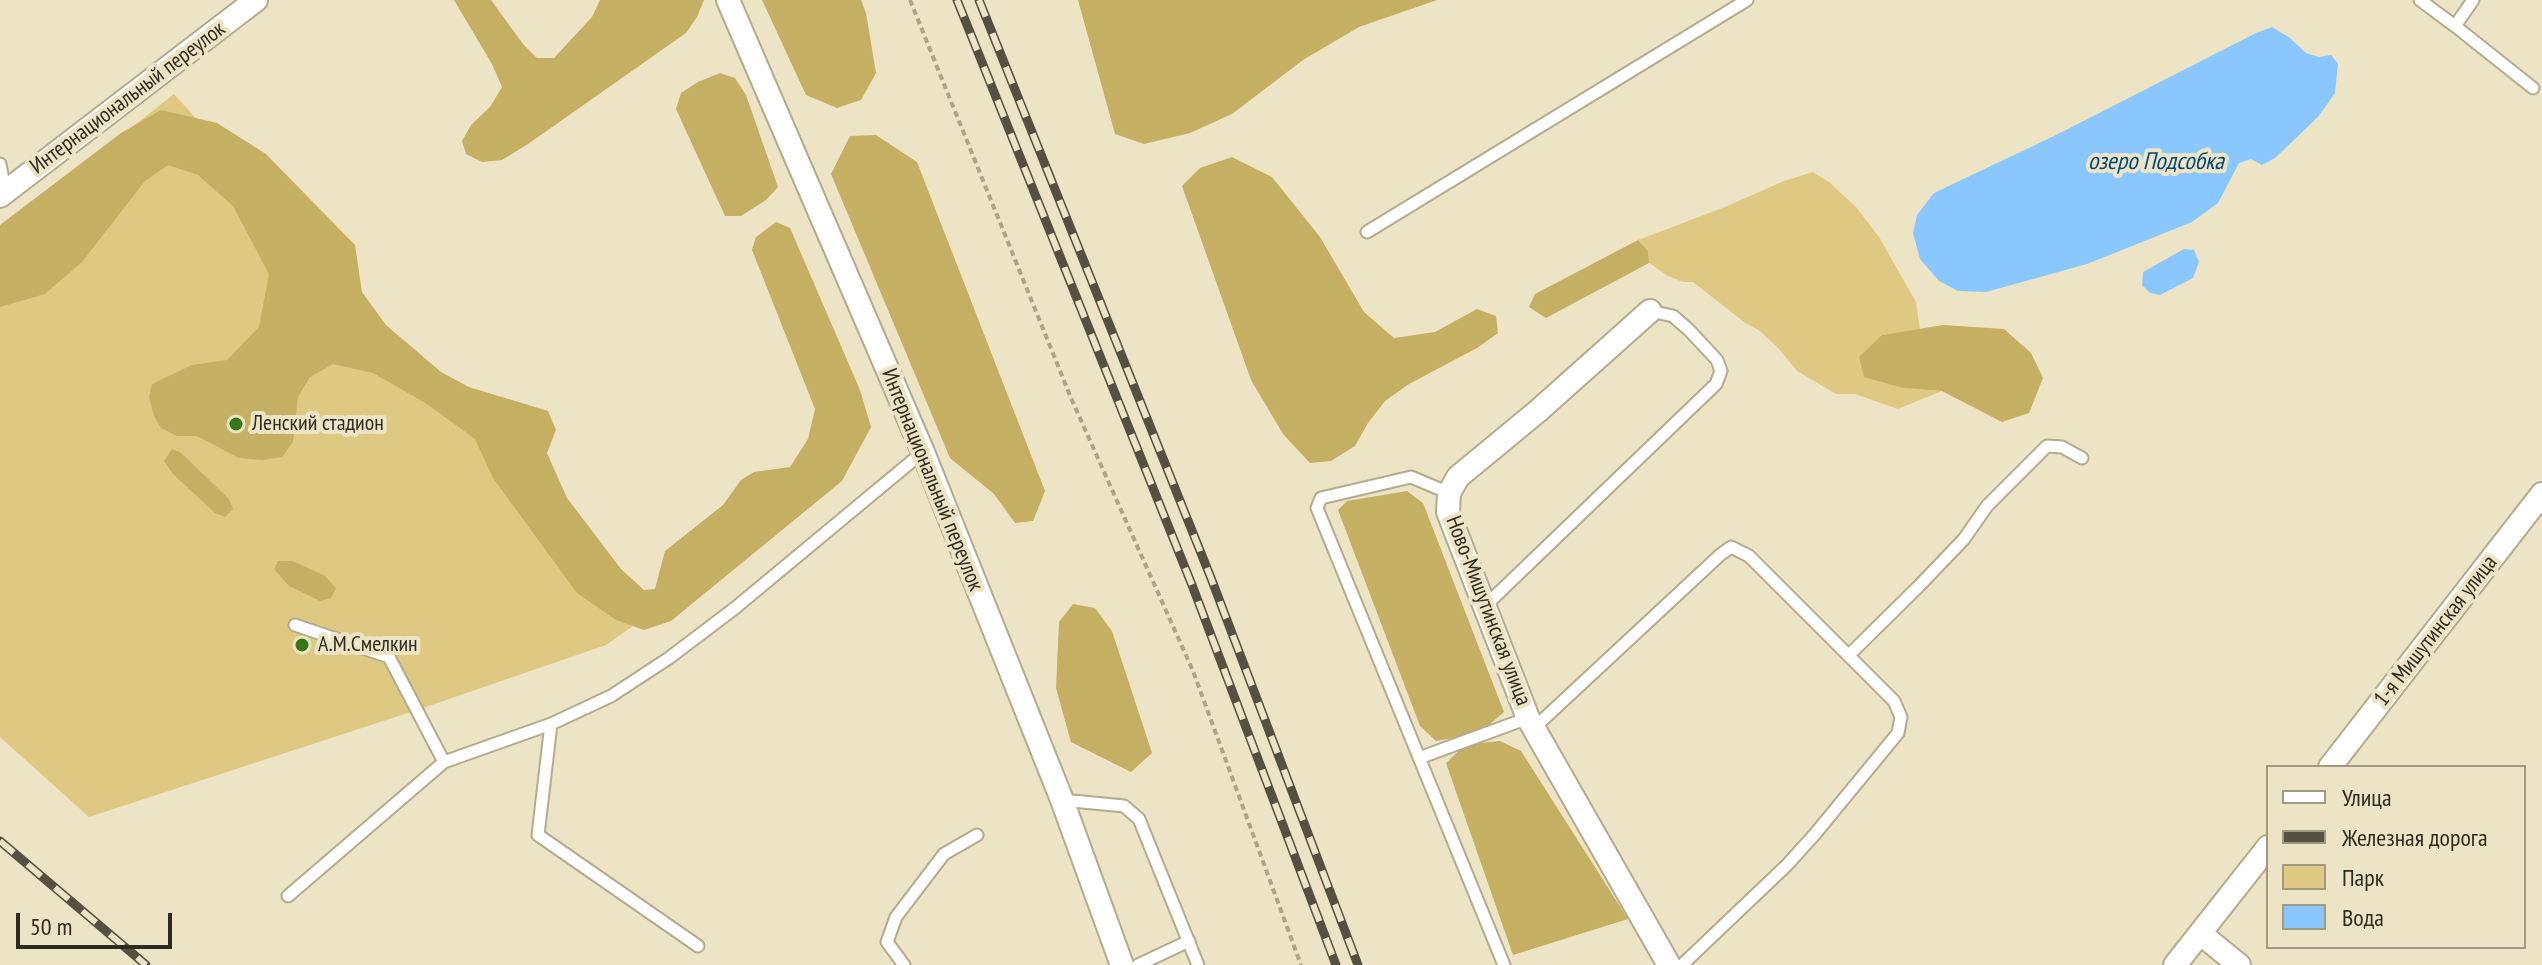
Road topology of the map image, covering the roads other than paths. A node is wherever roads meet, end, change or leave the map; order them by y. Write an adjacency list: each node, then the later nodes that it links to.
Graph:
1 (256, 0): 9 (street, Интернациональный переулок)
2 (728, 0): 12 (street, Интернациональный переулок)
3 (1747, 0): 10 (lane)
4 (2420, 0): 6 (lane)
5 (2473, 0): 6 (lane)
6 (2455, 26): 7 (lane)
7 (2533, 88)
8 (0, 164): 9 (lane)
9 (3, 194)
10 (1367, 232)
11 (1650, 311): 14 (street, Ново-Мишутинская улица); 16 (lane)
12 (923, 452): 20 (lane); 24 (street, Интернациональный переулок)
13 (2082, 458): 18 (lane)
14 (1449, 493): 16 (street, Ново-Мишутинская улица); 21 (lane)
15 (2542, 494): 23 (street, 1-я Мишутинская улица)
16 (1485, 606): 19 (street, Ново-Мишутинская улица)
17 (295, 625): 22 (lane)
18 (1849, 655): 19 (lane); 37 (lane)
19 (1531, 723): 21 (lane); 36 (street, Ново-Мишутинская улица)
20 (551, 724): 22 (lane); 30 (lane)
21 (1419, 758): 35 (lane)
22 (444, 762): 27 (lane)
23 (2332, 765)
24 (1062, 800): 29 (lane); 32 (street, Интернациональный переулок)
25 (977, 835): 31 (lane)
26 (2266, 850): 28 (street)
27 (288, 896)
28 (2201, 934): 38 (street); 39 (street)
29 (1189, 941): 33 (lane); 34 (lane)
30 (698, 946)
31 (904, 965)
32 (1122, 965)
33 (1138, 965)
34 (1198, 965)
35 (1504, 965)
36 (1669, 965)
37 (1682, 965)
38 (2175, 965)
39 (2239, 965)

